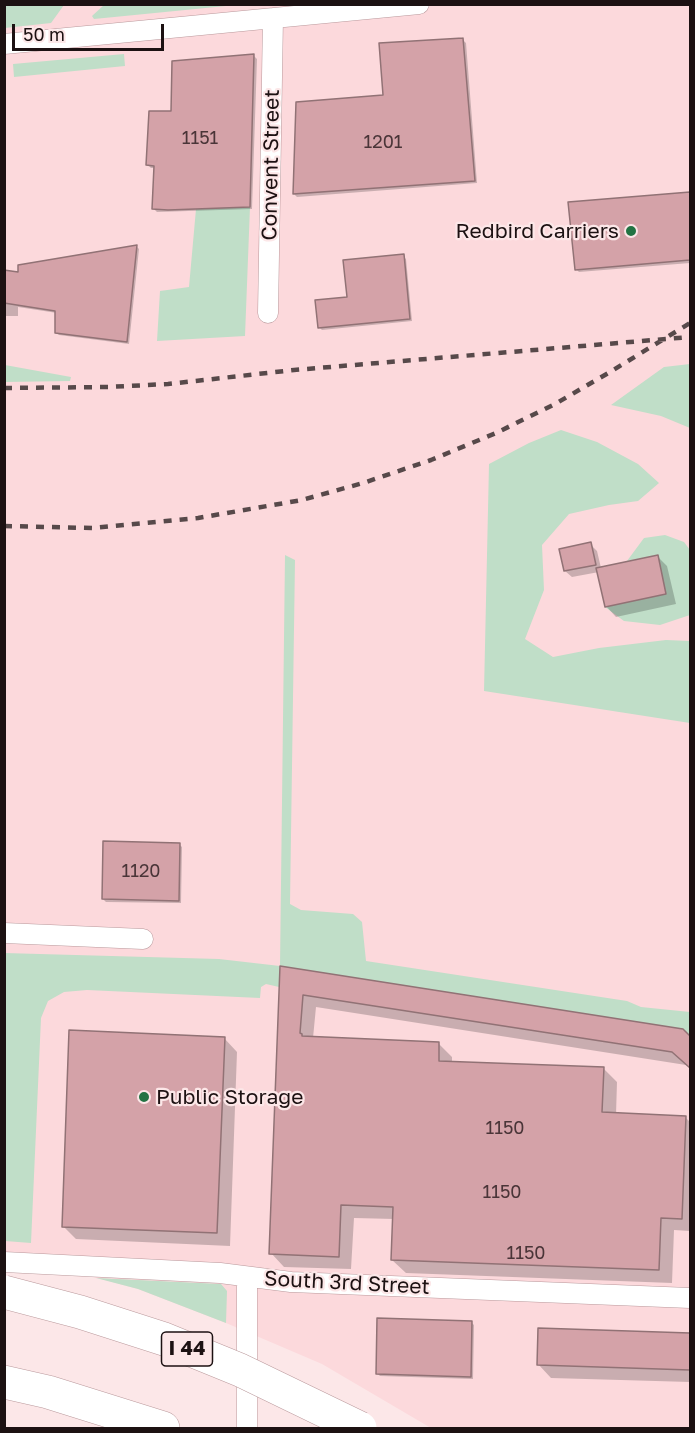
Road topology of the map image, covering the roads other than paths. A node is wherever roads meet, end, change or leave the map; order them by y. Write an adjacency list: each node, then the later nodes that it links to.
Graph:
1 (419, 4): 2 (street)
2 (273, 18): 3 (street); 4 (street, Convent Street)
3 (4, 44)
4 (268, 313)
5 (4, 933): 6 (street)
6 (143, 939)
7 (4, 1262): 8 (street, South 3rd Street)
8 (247, 1277): 10 (street, South 3rd Street); 15 (street)
9 (4, 1292): 16 (highway, I 44, bridge)
10 (690, 1298)
11 (4, 1382): 12 (highway)
12 (48, 1392): 13 (highway); 14 (highway)
13 (109, 1428)
14 (163, 1428)
15 (247, 1428)
16 (360, 1428)

